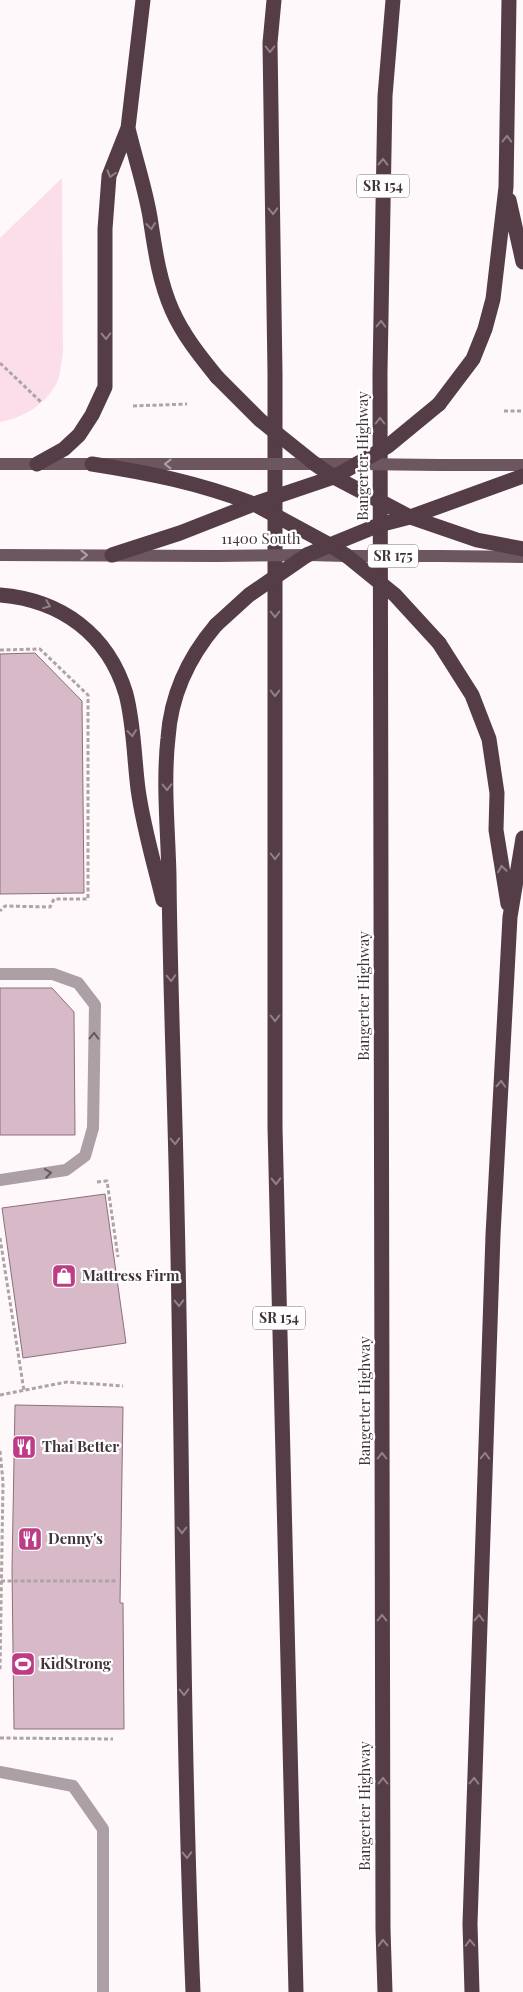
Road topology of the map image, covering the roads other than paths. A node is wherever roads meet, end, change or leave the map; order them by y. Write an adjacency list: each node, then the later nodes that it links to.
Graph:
1 (143, 0): 5 (highway)
2 (274, 0): 34 (highway, SR 154, one-way to 34)
3 (393, 0): 35 (highway, Bangerter Highway / SR 154, one-way to 3)
4 (509, 0): 6 (highway, one-way to 4)
5 (128, 128): 9 (highway, one-way to 9); 11 (highway, one-way to 11, bridge)
6 (506, 187): 7 (highway); 12 (highway, bridge)
7 (523, 262)
8 (0, 464): 9 (main road)
9 (37, 464): 10 (main road)
10 (92, 464): 11 (main road, one-way to 10, bridge); 16 (highway)
11 (315, 464): 12 (main road); 14 (highway)
12 (357, 464): 13 (main road, bridge); 14 (highway)
13 (523, 465)
14 (334, 476): 16 (highway, bridge); 17 (highway, bridge)
15 (523, 476): 17 (highway)
16 (254, 504): 18 (highway, bridge); 21 (highway)
17 (410, 517): 18 (highway, bridge); 19 (highway)
18 (330, 545): 22 (highway); 23 (highway)
19 (523, 549)
20 (0, 555): 21 (main road, 11400 South, one-way to 21)
21 (112, 555): 22 (main road, 11400 South, bridge)
22 (307, 555): 23 (main road, 11400 South / SR 175); 28 (highway, one-way to 28, bridge)
23 (347, 556): 24 (main road, 11400 South / SR 175, bridge); 27 (highway, one-way to 23, bridge)
24 (523, 557)
25 (0, 595): 28 (highway, one-way to 28)
26 (523, 838): 27 (highway)
27 (510, 917): 36 (highway, one-way to 27)
28 (169, 930): 33 (highway, one-way to 33)
29 (0, 974): 30 (lane, one-way to 29)
30 (0, 1180)
31 (0, 1772): 32 (lane)
32 (102, 1992)
33 (193, 1992)
34 (296, 1992)
35 (385, 1992)
36 (472, 1992)

